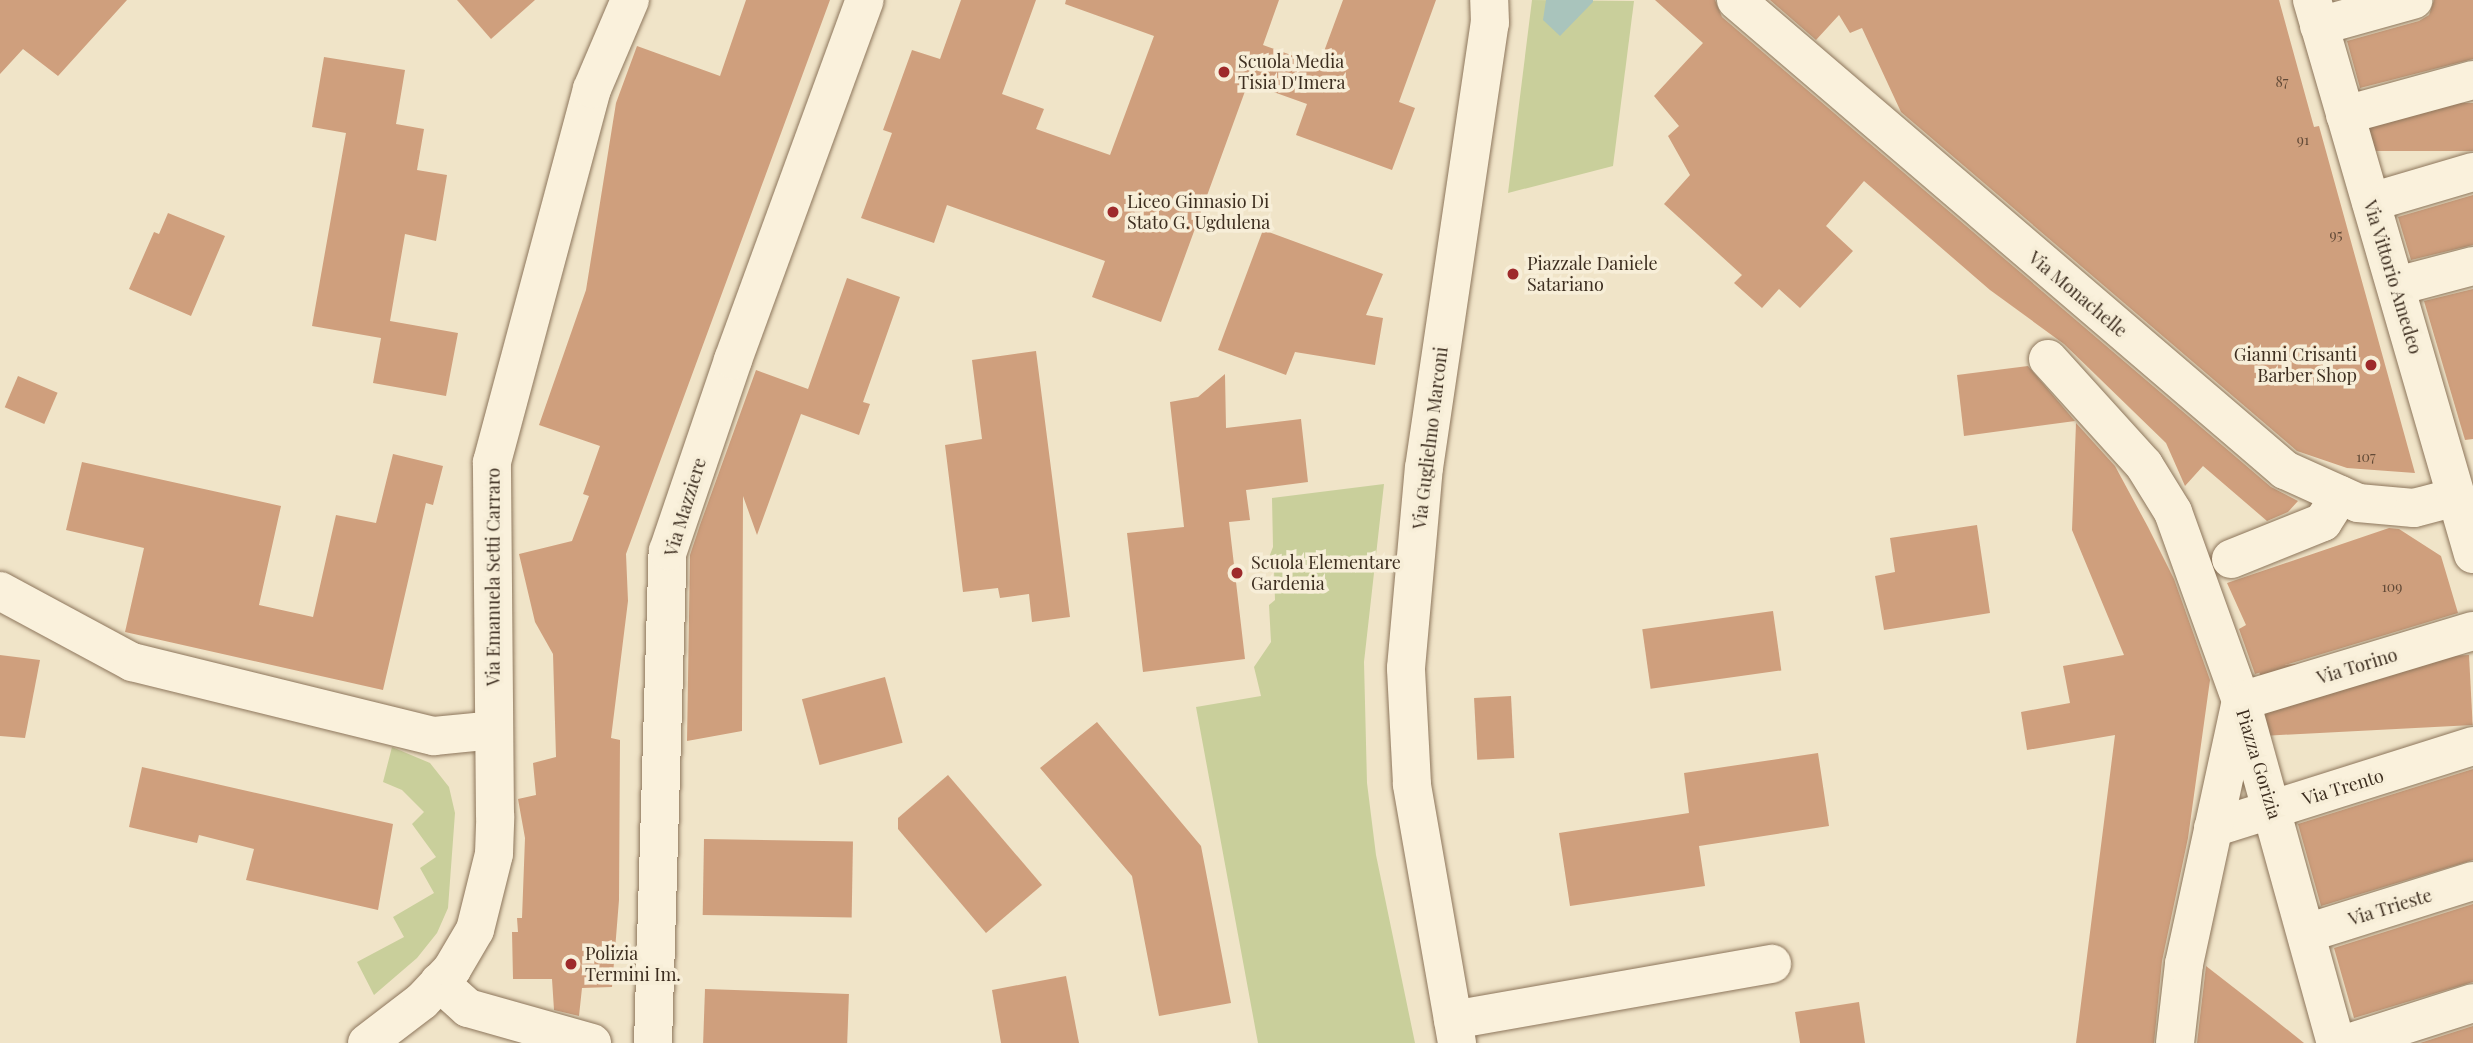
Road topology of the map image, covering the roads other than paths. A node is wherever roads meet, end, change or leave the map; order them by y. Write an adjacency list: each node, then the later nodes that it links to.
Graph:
1 (630, 0): 22 (street, Via Emanuela Setti Carraro)
2 (865, 0): 34 (street, Via Mazziere)
3 (1489, 0): 31 (street, Via Guglielmo Marconi)
4 (1736, 0): 14 (street, Via Monachelle)
5 (2413, 0): 6 (street)
6 (2316, 13): 8 (street, Via Vittorio Amedeo)
7 (2473, 80): 8 (street)
8 (2345, 115): 10 (street, Via Vittorio Amedeo)
9 (2473, 172): 10 (street)
10 (2371, 202): 12 (street, Via Vittorio Amedeo)
11 (2473, 266): 12 (street)
12 (2397, 286): 15 (street, Via Vittorio Amedeo)
13 (2048, 359): 21 (street)
14 (2340, 495): 15 (street, Via Monachelle); 17 (street)
15 (2456, 497): 16 (street, Via Vittorio Amedeo)
16 (2471, 540)
17 (2231, 559)
18 (0, 591): 19 (street)
19 (18, 609): 22 (street)
20 (2473, 631): 21 (street, Via Torino)
21 (2241, 701): 24 (street, Piazza Gorizia); 25 (street, Piazza Gorizia)
22 (494, 730): 29 (street, Via Emanuela Setti Carraro)
23 (2473, 746): 24 (street, Via Trento)
24 (2273, 808): 25 (street, Via Trento); 27 (street, Piazza Gorizia)
25 (2213, 828): 35 (street, Piazza Gorizia)
26 (2473, 881): 27 (street, Via Trieste)
27 (2307, 933): 36 (street, Piazza Gorizia)
28 (1772, 964): 31 (street)
29 (439, 982): 32 (street, Via Emanuela Setti Carraro); 33 (street)
30 (2473, 1003): 37 (street)
31 (1455, 1031)
32 (367, 1043)
33 (592, 1043)
34 (653, 1043)
35 (2175, 1043)
36 (2336, 1043)
37 (2348, 1043)

